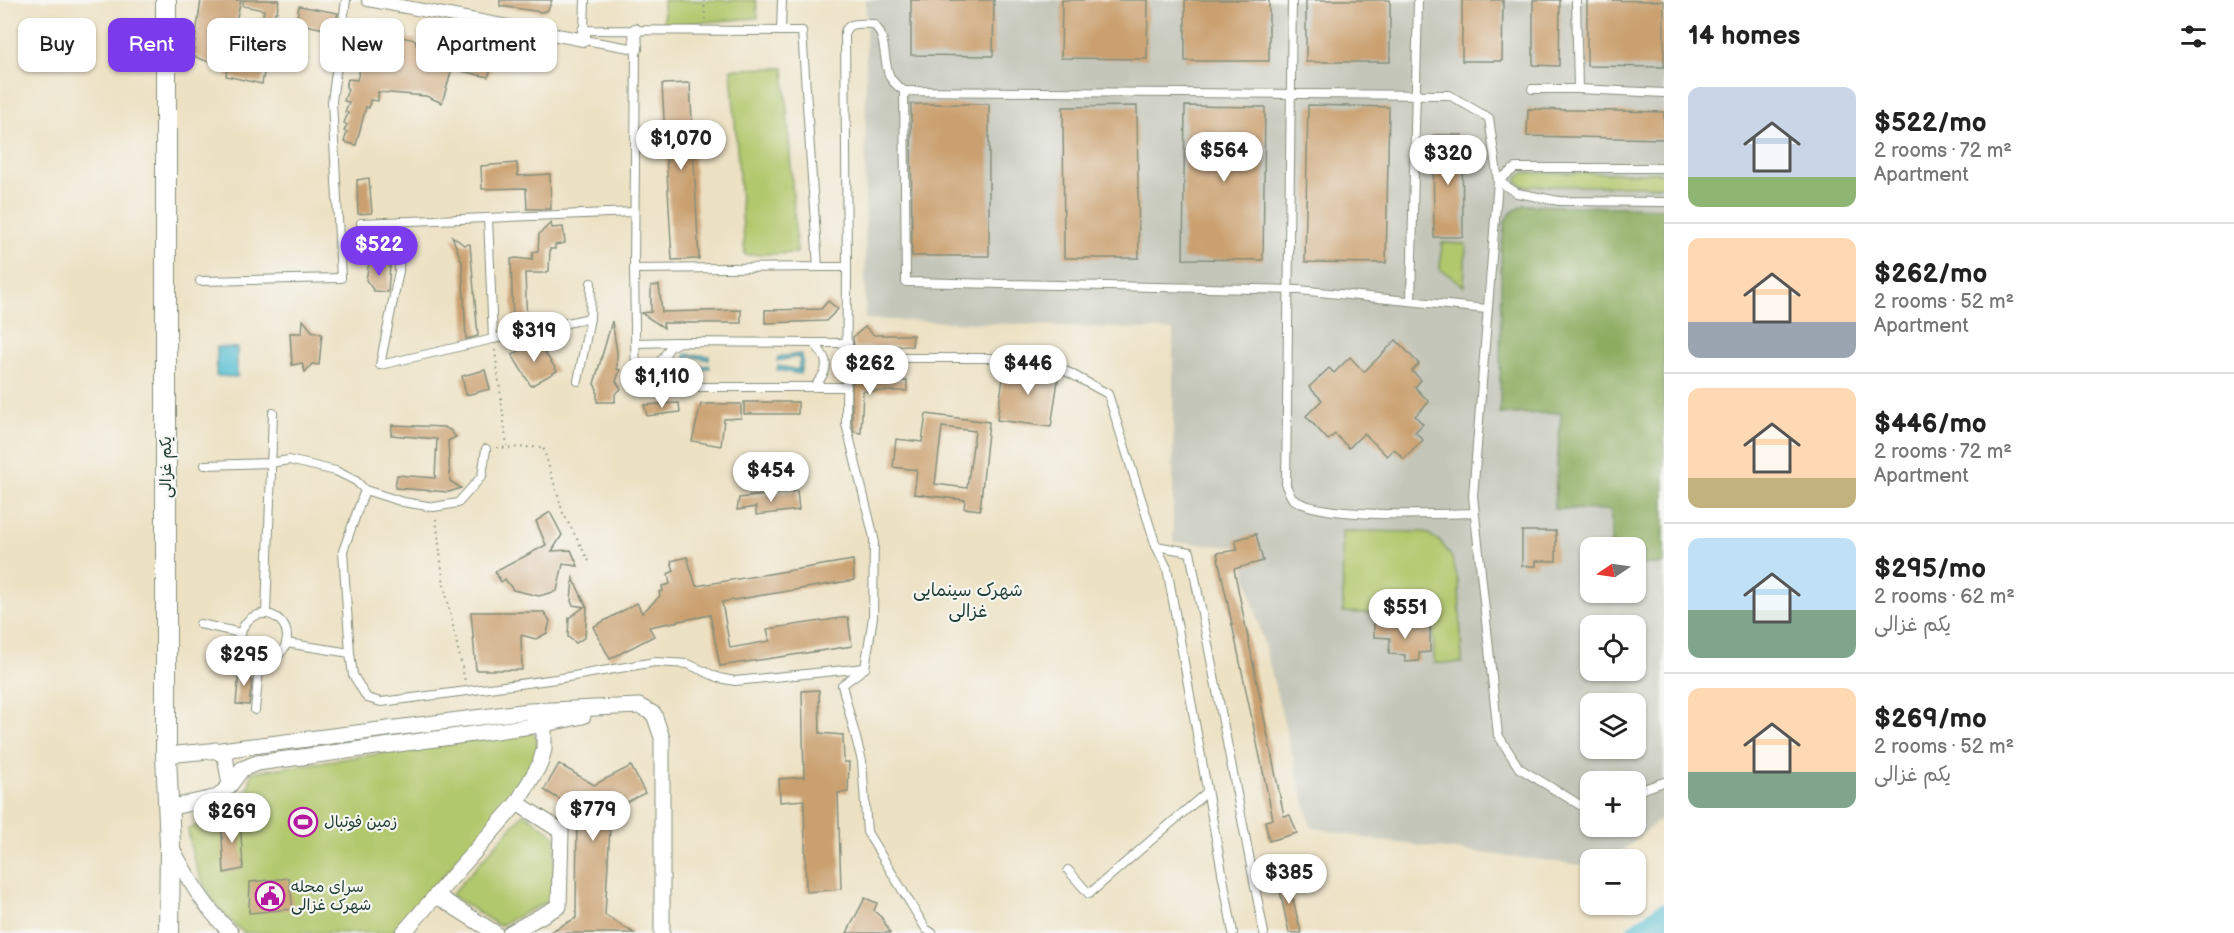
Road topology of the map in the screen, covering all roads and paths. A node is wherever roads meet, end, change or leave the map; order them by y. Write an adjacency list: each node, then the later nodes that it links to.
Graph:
1 (166, 0): 70 (street, یکم غزالی)
2 (346, 0): 31 (lane)
3 (368, 0): 13 (street)
4 (585, 0): 13 (lane)
5 (704, 0): 11 (path)
6 (782, 0): 12 (lane)
7 (1292, 0): 19 (lane)
8 (1419, 0): 20 (lane)
9 (1576, 0): 16 (lane)
10 (635, 30): 11 (lane); 13 (lane); 14 (street)
11 (705, 30): 12 (lane)
12 (781, 31): 28 (lane)
13 (584, 35): 14 (lane)
14 (636, 49): 24 (lane)
15 (1532, 89): 16 (lane)
16 (1578, 89): 18 (lane)
17 (904, 91): 19 (lane); 29 (lane); 33 (lane)
18 (1664, 93)
19 (1291, 95): 20 (lane); 33 (lane)
20 (1417, 95): 22 (lane); 34 (lane)
21 (1664, 168): 22 (lane)
22 (1498, 181): 23 (lane); 35 (lane)
23 (1664, 202)
24 (634, 213): 25 (lane); 30 (lane)
25 (488, 218): 26 (lane); 37 (lane)
26 (400, 221): 27 (lane); 37 (lane)
27 (361, 223)
28 (818, 267): 29 (lane); 30 (lane)
29 (847, 267): 41 (lane)
30 (634, 269): 39 (lane)
31 (200, 281)
32 (591, 283): 36 (lane)
33 (1287, 290): 34 (lane); 53 (lane)
34 (1411, 301): 35 (lane)
35 (1487, 309): 53 (lane)
36 (590, 318): 37 (lane); 43 (lane)
37 (494, 339): 55 (path)
38 (679, 342): 39 (lane); 40 (lane); 44 (lane)
39 (635, 343): 44 (lane)
40 (814, 343): 41 (lane); 45 (lane)
41 (848, 343): 42 (lane)
42 (848, 358): 46 (lane); 54 (lane)
43 (578, 381)
44 (676, 387): 45 (lane)
45 (814, 387): 46 (lane)
46 (847, 387): 62 (lane)
47 (273, 413): 49 (lane)
48 (486, 449): 52 (lane)
49 (270, 464): 50 (lane); 51 (lane); 56 (lane)
50 (205, 465)
51 (365, 490): 52 (lane); 60 (lane)
52 (434, 507): 63 (path)
53 (1474, 513): 77 (lane)
54 (1156, 546): 75 (lane); 90 (lane)
55 (591, 565)
56 (266, 614): 58 (lane); 59 (lane)
57 (200, 624): 58 (lane)
58 (241, 633): 61 (lane)
59 (286, 643): 60 (lane); 61 (lane)
60 (350, 653): 63 (lane)
61 (260, 660): 65 (lane)
62 (865, 668): 63 (lane); 88 (lane)
63 (467, 691)
64 (630, 706): 66 (street); 67 (street); 87 (street)
65 (255, 710)
66 (529, 711): 67 (street); 68 (street)
67 (540, 725): 71 (street); 76 (street)
68 (309, 739): 69 (street); 71 (street)
69 (215, 750): 70 (street); 73 (street)
70 (166, 755): 78 (street, یکم غزالی)
71 (313, 756): 73 (street)
72 (1664, 782): 74 (lane)
73 (230, 785): 78 (street)
74 (1646, 788)
75 (1207, 792): 80 (lane); 89 (lane)
76 (517, 803): 81 (street); 86 (street)
77 (1580, 805)
78 (168, 808): 79 (street, یکم غزالی)
79 (170, 846): 82 (street, یکم غزالی); 83 (street)
80 (1068, 870)
81 (437, 896): 84 (street); 85 (street)
82 (169, 933)
83 (231, 933)
84 (403, 933)
85 (495, 933)
86 (510, 933)
87 (662, 933)
88 (932, 933)
89 (1233, 933)
90 (1264, 933)

